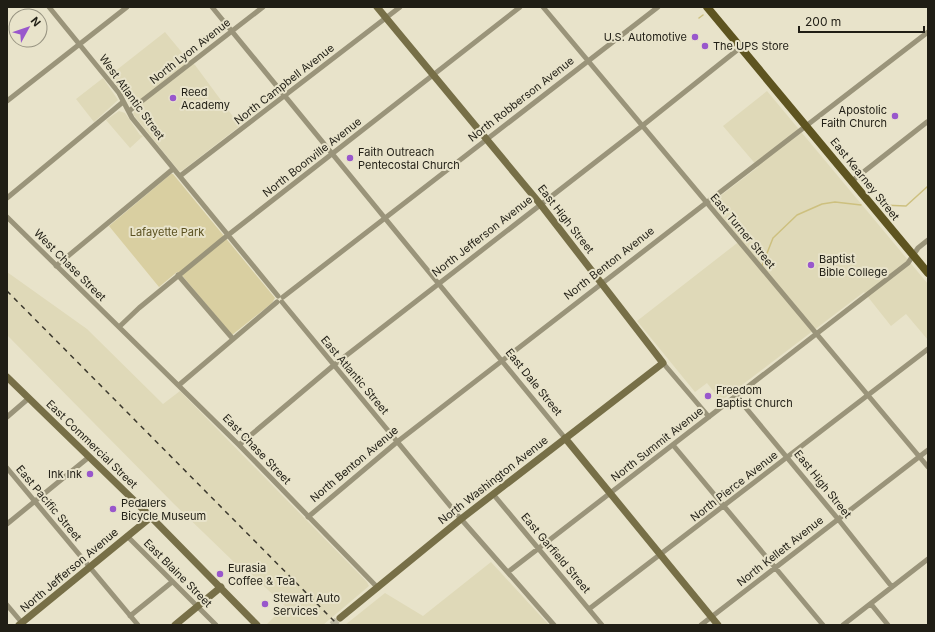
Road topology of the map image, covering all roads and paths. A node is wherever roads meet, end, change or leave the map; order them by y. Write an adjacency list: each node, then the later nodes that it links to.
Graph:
1 (50, 7): 14 (street, West Atlantic Street)
2 (127, 7): 14 (street)
3 (212, 7): 12 (street, East Dale Street)
4 (263, 7): 12 (street, North Lyon Avenue)
5 (377, 7): 11 (street, East High Street)
6 (400, 7): 11 (street, North Campbell Avenue)
7 (520, 7): 17 (street, North Boonville Avenue)
8 (543, 7): 16 (street, East Turner Street)
9 (658, 7): 16 (street, North Robberson Avenue)
10 (708, 7): 15 (main road, East Kearney Street)
11 (386, 18): 17 (street, East High Street); 18 (street, North Campbell Avenue)
12 (232, 31): 18 (street, East Dale Street); 21 (street, North Lyon Avenue)
13 (928, 32): 24 (street, North Benton Avenue)
14 (80, 44): 19 (street, West Atlantic Street); 20 (street)
15 (741, 47): 24 (main road, East Kearney Street); 25 (street, North Jefferson Avenue)
16 (587, 60): 25 (street, East Turner Street); 26 (street, North Robberson Avenue)
17 (434, 74): 26 (street, East High Street); 27 (street, North Boonville Avenue)
18 (285, 96): 27 (street, East Dale Street); 29 (street, North Campbell Avenue)
19 (122, 100): 21 (street); 22 (street, West Atlantic Street); 31 (street)
20 (7, 101)
21 (139, 103): 22 (street, North Lyon Avenue)
22 (129, 111): 28 (street, West Atlantic Street)
23 (927, 122): 30 (street)
24 (806, 125): 30 (main road, East Kearney Street); 32 (street, North Benton Avenue)
25 (642, 126): 32 (street, East Turner Street); 33 (street, North Jefferson Avenue)
26 (487, 138): 33 (street, East High Street); 35 (street, North Robberson Avenue)
27 (331, 154): 35 (street, East Dale Street); 36 (street, North Boonville Avenue)
28 (173, 168): 29 (street, West Atlantic Street); 39 (street)
29 (180, 176): 36 (street, West Atlantic Street)
30 (852, 181): 38 (main road, East Kearney Street)
31 (7, 198)
32 (706, 202): 42 (street, North Benton Avenue); 46 (street, East Turner Street)
33 (541, 205): 42 (street, East High Street); 43 (street, North Jefferson Avenue)
34 (7, 217): 39 (street, West Chase Street)
35 (384, 218): 43 (street, East Dale Street); 44 (street, North Robberson Avenue)
36 (228, 236): 41 (street, North Boonville Avenue); 44 (street, East Atlantic Street)
37 (928, 240): 38 (street, North Summit Avenue)
38 (914, 256): 40 (main road, East Kearney Street); 46 (street, North Summit Avenue)
39 (56, 266): 45 (street, West Chase Street)
40 (928, 273)
41 (178, 274): 45 (street, North Boonville Avenue); 47 (street)
42 (602, 283): 49 (street, North Benton Avenue); 50 (street, East High Street)
43 (439, 284): 49 (street, East Dale Street); 51 (street, North Jefferson Avenue)
44 (280, 299): 47 (street, North Robberson Avenue); 51 (street, East Atlantic Street)
45 (119, 327): 53 (street, East Chase Street)
46 (816, 334): 54 (street, East Turner Street); 55 (street, North Summit Avenue)
47 (233, 339): 53 (street, North Robberson Avenue)
48 (928, 349): 54 (street, North Pierce Avenue)
49 (502, 361): 59 (street, East Dale Street); 60 (street, North Benton Avenue)
50 (663, 363): 58 (street, East High Street); 59 (street, North Washington Avenue)
51 (334, 365): 60 (street, East Atlantic Street); 61 (street, North Jefferson Avenue)
52 (7, 377): 56 (street, East Commercial Street)
53 (179, 385): 61 (street, East Chase Street)
54 (868, 395): 64 (street, East Turner Street); 66 (street, North Pierce Avenue)
55 (736, 396): 58 (street, North Summit Avenue); 66 (street, East High Street)
56 (29, 398): 57 (street); 65 (street, East Commercial Street)
57 (7, 417)
58 (709, 417): 62 (street, North Summit Avenue)
59 (565, 438): 69 (street, North Washington Avenue); 70 (street, East Dale Street)
60 (397, 442): 74 (street, North Benton Avenue); 75 (street, East Atlantic Street)
61 (239, 445): 74 (street, East Chase Street)
62 (673, 445): 70 (street, North Summit Avenue); 72 (street)
63 (928, 450): 64 (street, North Kellett Avenue)
64 (919, 456): 67 (street, East Turner Street); 76 (street, North Kellett Avenue)
65 (89, 457): 71 (street); 73 (street, East Commercial Street)
66 (787, 457): 72 (street, North Pierce Avenue); 76 (street, East High Street)
67 (928, 467)
68 (7, 468): 71 (street, East Pacific Street)
69 (493, 494): 75 (street, North Washington Avenue); 79 (street, East Garfield Street)
70 (610, 494): 79 (street, North Summit Avenue); 80 (street, East Dale Street)
71 (35, 502): 77 (street); 82 (street, East Pacific Street)
72 (723, 506): 80 (street, North Pierce Avenue); 83 (street)
73 (150, 517): 78 (street, North Jefferson Avenue); 86 (street, East Commercial Street)
74 (308, 517): 87 (street, East Chase Street)
75 (461, 519): 84 (street, East Atlantic Street); 87 (street, North Washington Avenue)
76 (838, 519): 83 (street, North Kellett Avenue); 88 (street, East High Street)
77 (7, 524)
78 (127, 536): 82 (street, North Jefferson Avenue); 85 (street, East Blaine Street)
79 (538, 548): 84 (street, North Summit Avenue); 92 (street, East Garfield Street)
80 (660, 555): 92 (street, North Pierce Avenue); 94 (street, East Dale Street)
81 (928, 559): 88 (street)
82 (89, 567): 93 (street, East Pacific Street); 96 (street, North Jefferson Avenue)
83 (774, 568): 94 (street, North Kellett Avenue); 105 (street)
84 (508, 572): 101 (street, East Atlantic Street)
85 (172, 582): 91 (street, East Blaine Street); 93 (street)
86 (221, 587): 91 (street); 100 (street, East Commercial Street)
87 (378, 588): 95 (street, North Washington Avenue)
88 (892, 588): 90 (street)
89 (7, 604): 96 (street)
90 (871, 604): 106 (street); 107 (street)
91 (198, 607): 98 (street); 99 (street, East Blaine Street)
92 (589, 610): 102 (street, East Garfield Street)
93 (130, 616): 97 (street, East Pacific Street)
94 (711, 617): 103 (street, North Kellett Avenue); 104 (street, East Dale Street)
95 (340, 618)
96 (22, 624)
97 (138, 625)
98 (175, 625)
99 (216, 625)
100 (257, 625)
101 (554, 625)
102 (602, 625)
103 (701, 625)
104 (718, 625)
105 (823, 625)
106 (843, 625)
107 (888, 625)

